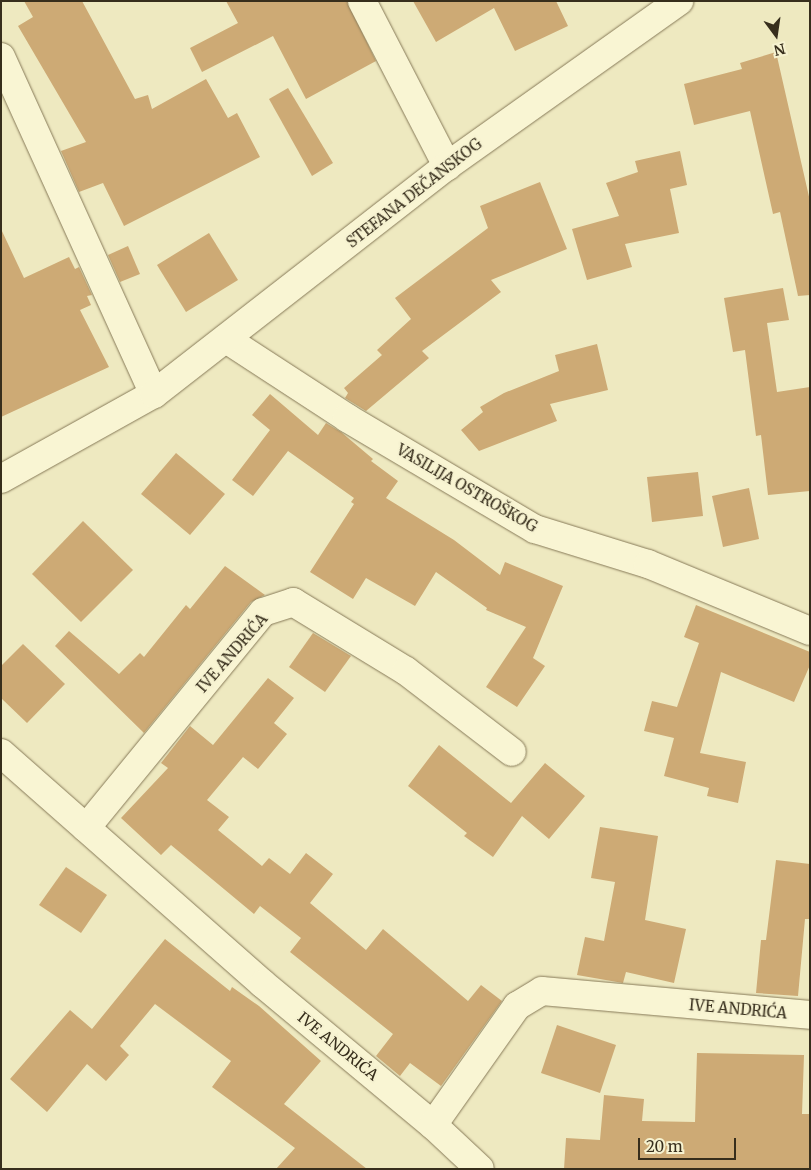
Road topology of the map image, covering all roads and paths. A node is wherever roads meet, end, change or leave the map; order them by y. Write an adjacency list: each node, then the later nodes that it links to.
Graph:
1 (362, 1): 4 (street)
2 (679, 1): 4 (street, STEFANA DEČANSKOG)
3 (1, 57): 6 (street)
4 (448, 166): 5 (street, STEFANA DEČANSKOG)
5 (226, 339): 6 (street, STEFANA DEČANSKOG); 8 (street, VASILIJA OSTROŠKOG)
6 (154, 394): 7 (street, STEFANA DEČANSKOG)
7 (1, 479)
8 (810, 631)
9 (512, 752): 11 (street, IVE ANDRIĆA)
10 (1, 753): 11 (street, IVE ANDRIĆA)
11 (86, 828): 13 (street, IVE ANDRIĆA)
12 (810, 1015): 13 (street, IVE ANDRIĆA)
13 (433, 1125): 14 (street, IVE ANDRIĆA)
14 (481, 1168)

